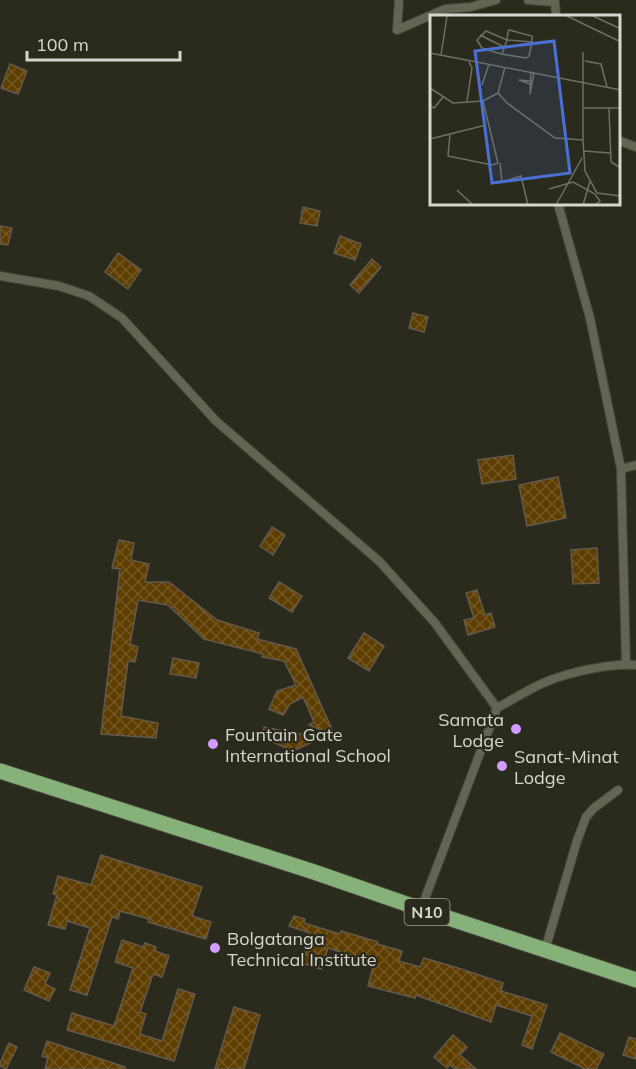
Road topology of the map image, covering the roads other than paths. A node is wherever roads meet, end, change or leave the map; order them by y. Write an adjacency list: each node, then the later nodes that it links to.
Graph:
1 (399, 0): 6 (street)
2 (496, 0): 4 (street)
3 (528, 0): 5 (street)
4 (432, 15)
5 (556, 15)
6 (430, 16)
7 (621, 141): 8 (street)
8 (636, 147)
9 (559, 206): 12 (street)
10 (0, 276): 15 (street)
11 (636, 465): 12 (street)
12 (621, 469): 13 (street)
13 (626, 664): 14 (street); 15 (street)
14 (636, 665)
15 (497, 708): 18 (street)
16 (0, 771): 18 (highway, N10)
17 (618, 790): 19 (street)
18 (421, 909): 19 (highway, N10)
19 (545, 950): 20 (highway, N10)
20 (636, 980)

